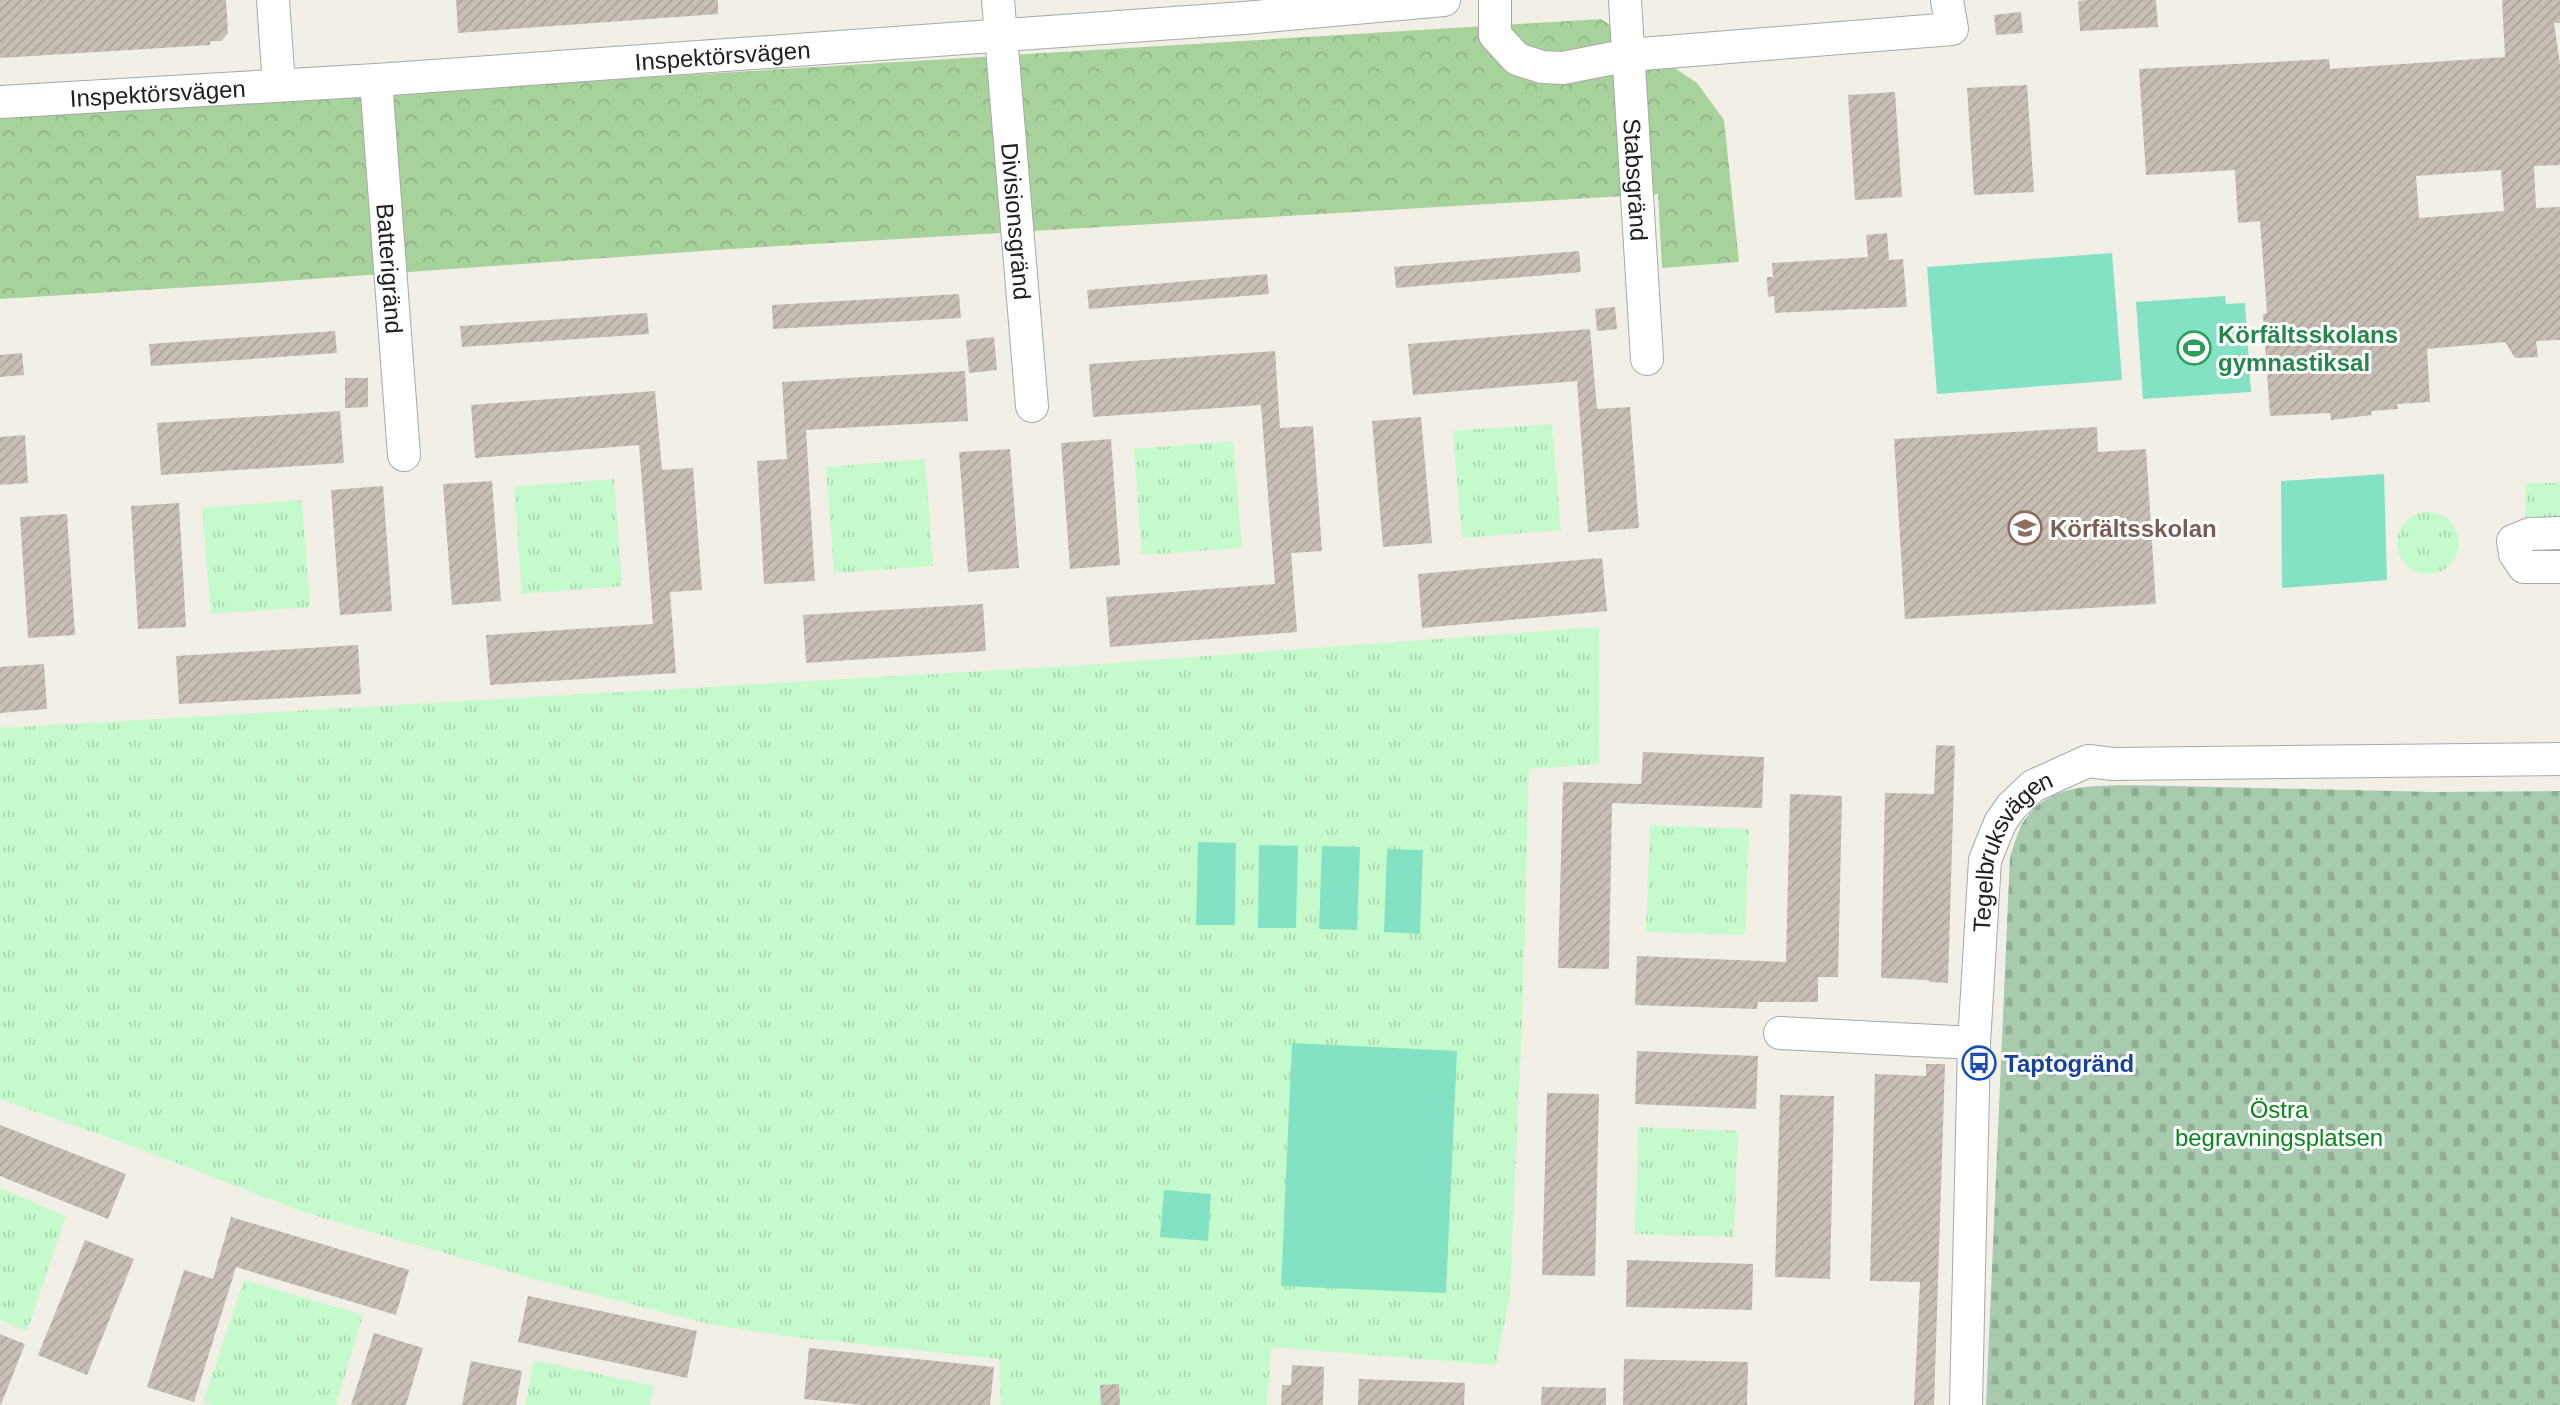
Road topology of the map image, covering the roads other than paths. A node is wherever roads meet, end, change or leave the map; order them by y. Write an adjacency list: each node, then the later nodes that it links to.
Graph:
1 (273, 0): 10 (street)
2 (998, 0): 7 (street, Divisionsgränd)
3 (1444, 0): 7 (street, Inspektörsvägen)
4 (1494, 0): 8 (street)
5 (1625, 0): 8 (street, Stabsgränd)
6 (1947, 0): 8 (street)
7 (1003, 35): 9 (street, Inspektörsvägen); 13 (street, Divisionsgränd)
8 (1629, 55): 12 (street, Stabsgränd)
9 (376, 80): 10 (street, Inspektörsvägen); 14 (street, Batterigränd)
10 (279, 85): 11 (street, Inspektörsvägen)
11 (0, 102)
12 (1647, 359)
13 (1032, 406)
14 (404, 455)
15 (2560, 533): 16 (street)
16 (2560, 567)
17 (2560, 759): 19 (street, Tegelbruksvägen)
18 (1780, 1033): 19 (street)
19 (1973, 1043): 20 (street, Tegelbruksvägen)
20 (1966, 1405)

